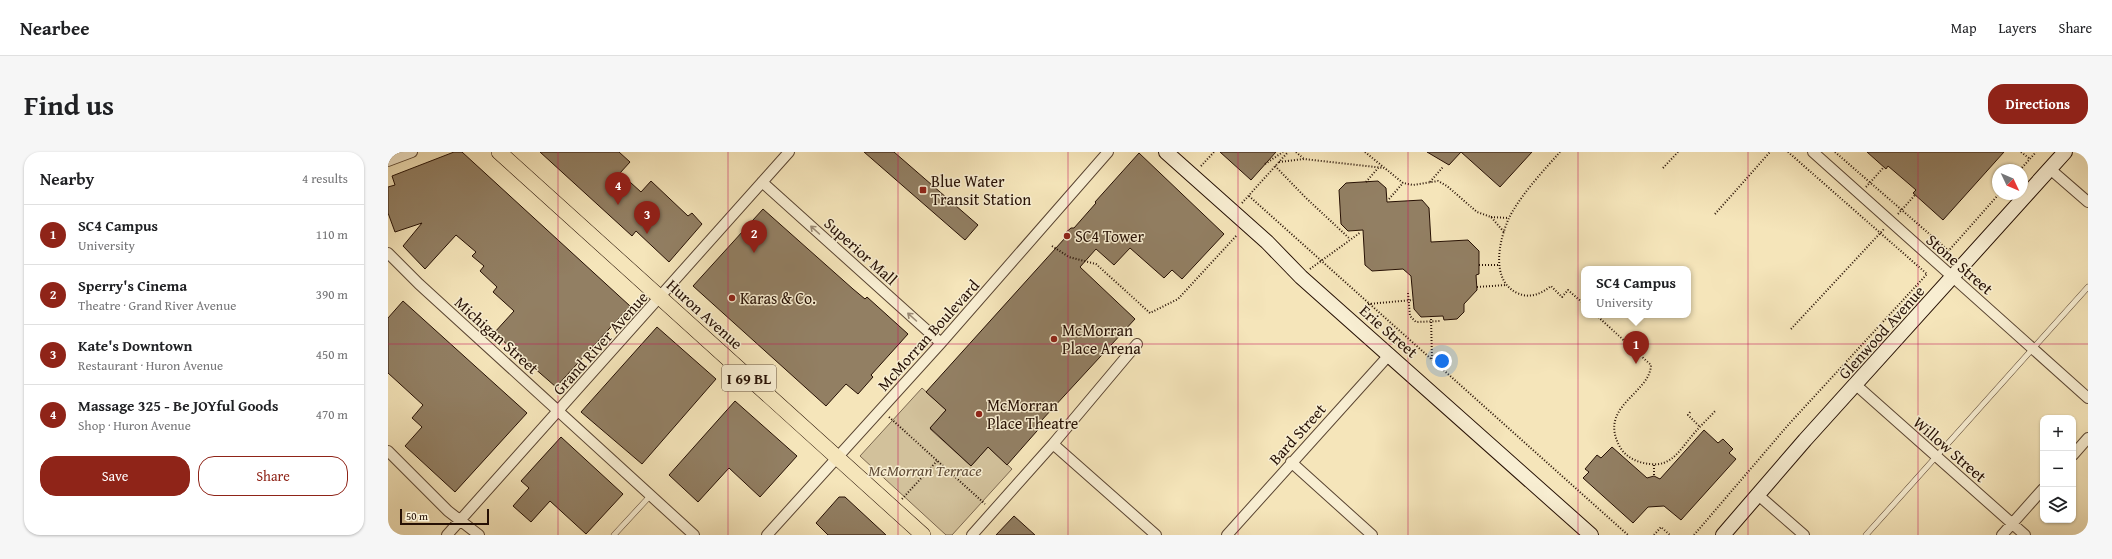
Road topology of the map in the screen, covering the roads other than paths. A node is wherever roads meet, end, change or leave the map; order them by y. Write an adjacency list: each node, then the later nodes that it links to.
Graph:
1 (412, 152): 8 (street)
2 (498, 152): 15 (main road, Huron Avenue / I 69 BL)
3 (789, 152): 10 (street, Grand River Avenue)
4 (1108, 152): 16 (street, McMorran Boulevard)
5 (1166, 152): 19 (street, Erie Street)
6 (1813, 152): 13 (street, Stone Street)
7 (2065, 152): 9 (street, Glenwood Avenue)
8 (388, 161)
9 (2050, 169): 11 (street); 13 (street, Glenwood Avenue)
10 (762, 182): 15 (street, Grand River Avenue); 16 (street, Superior Mall, one-way to 10)
11 (2088, 202)
12 (388, 253): 22 (street, Michigan Street)
13 (1953, 277): 18 (street, Stone Street); 20 (street, Glenwood Avenue)
14 (2088, 287): 18 (lane)
15 (661, 297): 22 (street, Grand River Avenue); 28 (main road, Huron Avenue / I 69 BL)
16 (941, 343): 28 (street, McMorran Boulevard)
17 (1137, 344): 24 (street)
18 (2033, 348): 21 (street, Stone Street); 27 (lane)
19 (1390, 354): 29 (street, Bard Street); 45 (street, Erie Street)
20 (1856, 385): 27 (street, Willow Street); 31 (street, Glenwood Avenue)
21 (2088, 398)
22 (558, 411): 32 (street, Michigan Street); 33 (street, Grand River Avenue)
23 (2088, 438): 26 (street)
24 (1053, 444): 41 (street); 42 (street)
25 (388, 451): 33 (street)
26 (2076, 452)
27 (1936, 457): 34 (street, Willow Street); 48 (lane)
28 (837, 458): 39 (street, McMorran Boulevard); 40 (main road, Huron Avenue / I 69 BL)
29 (1291, 462): 43 (street, Bard Street); 44 (street)
30 (2040, 492): 34 (street)
31 (1757, 494): 46 (street, Glenwood Avenue); 47 (street)
32 (650, 496): 37 (lane); 38 (street, Michigan Street)
33 (461, 520): 35 (street, Grand River Avenue); 36 (street)
34 (2012, 524): 49 (street); 50 (street, Willow Street)
35 (447, 535)
36 (479, 535)
37 (614, 535)
38 (694, 535)
39 (767, 535)
40 (923, 535)
41 (972, 535)
42 (1156, 535)
43 (1227, 535)
44 (1372, 535)
45 (1591, 535)
46 (1723, 535)
47 (1804, 535)
48 (1866, 535)
49 (2002, 535)
50 (2025, 535)

